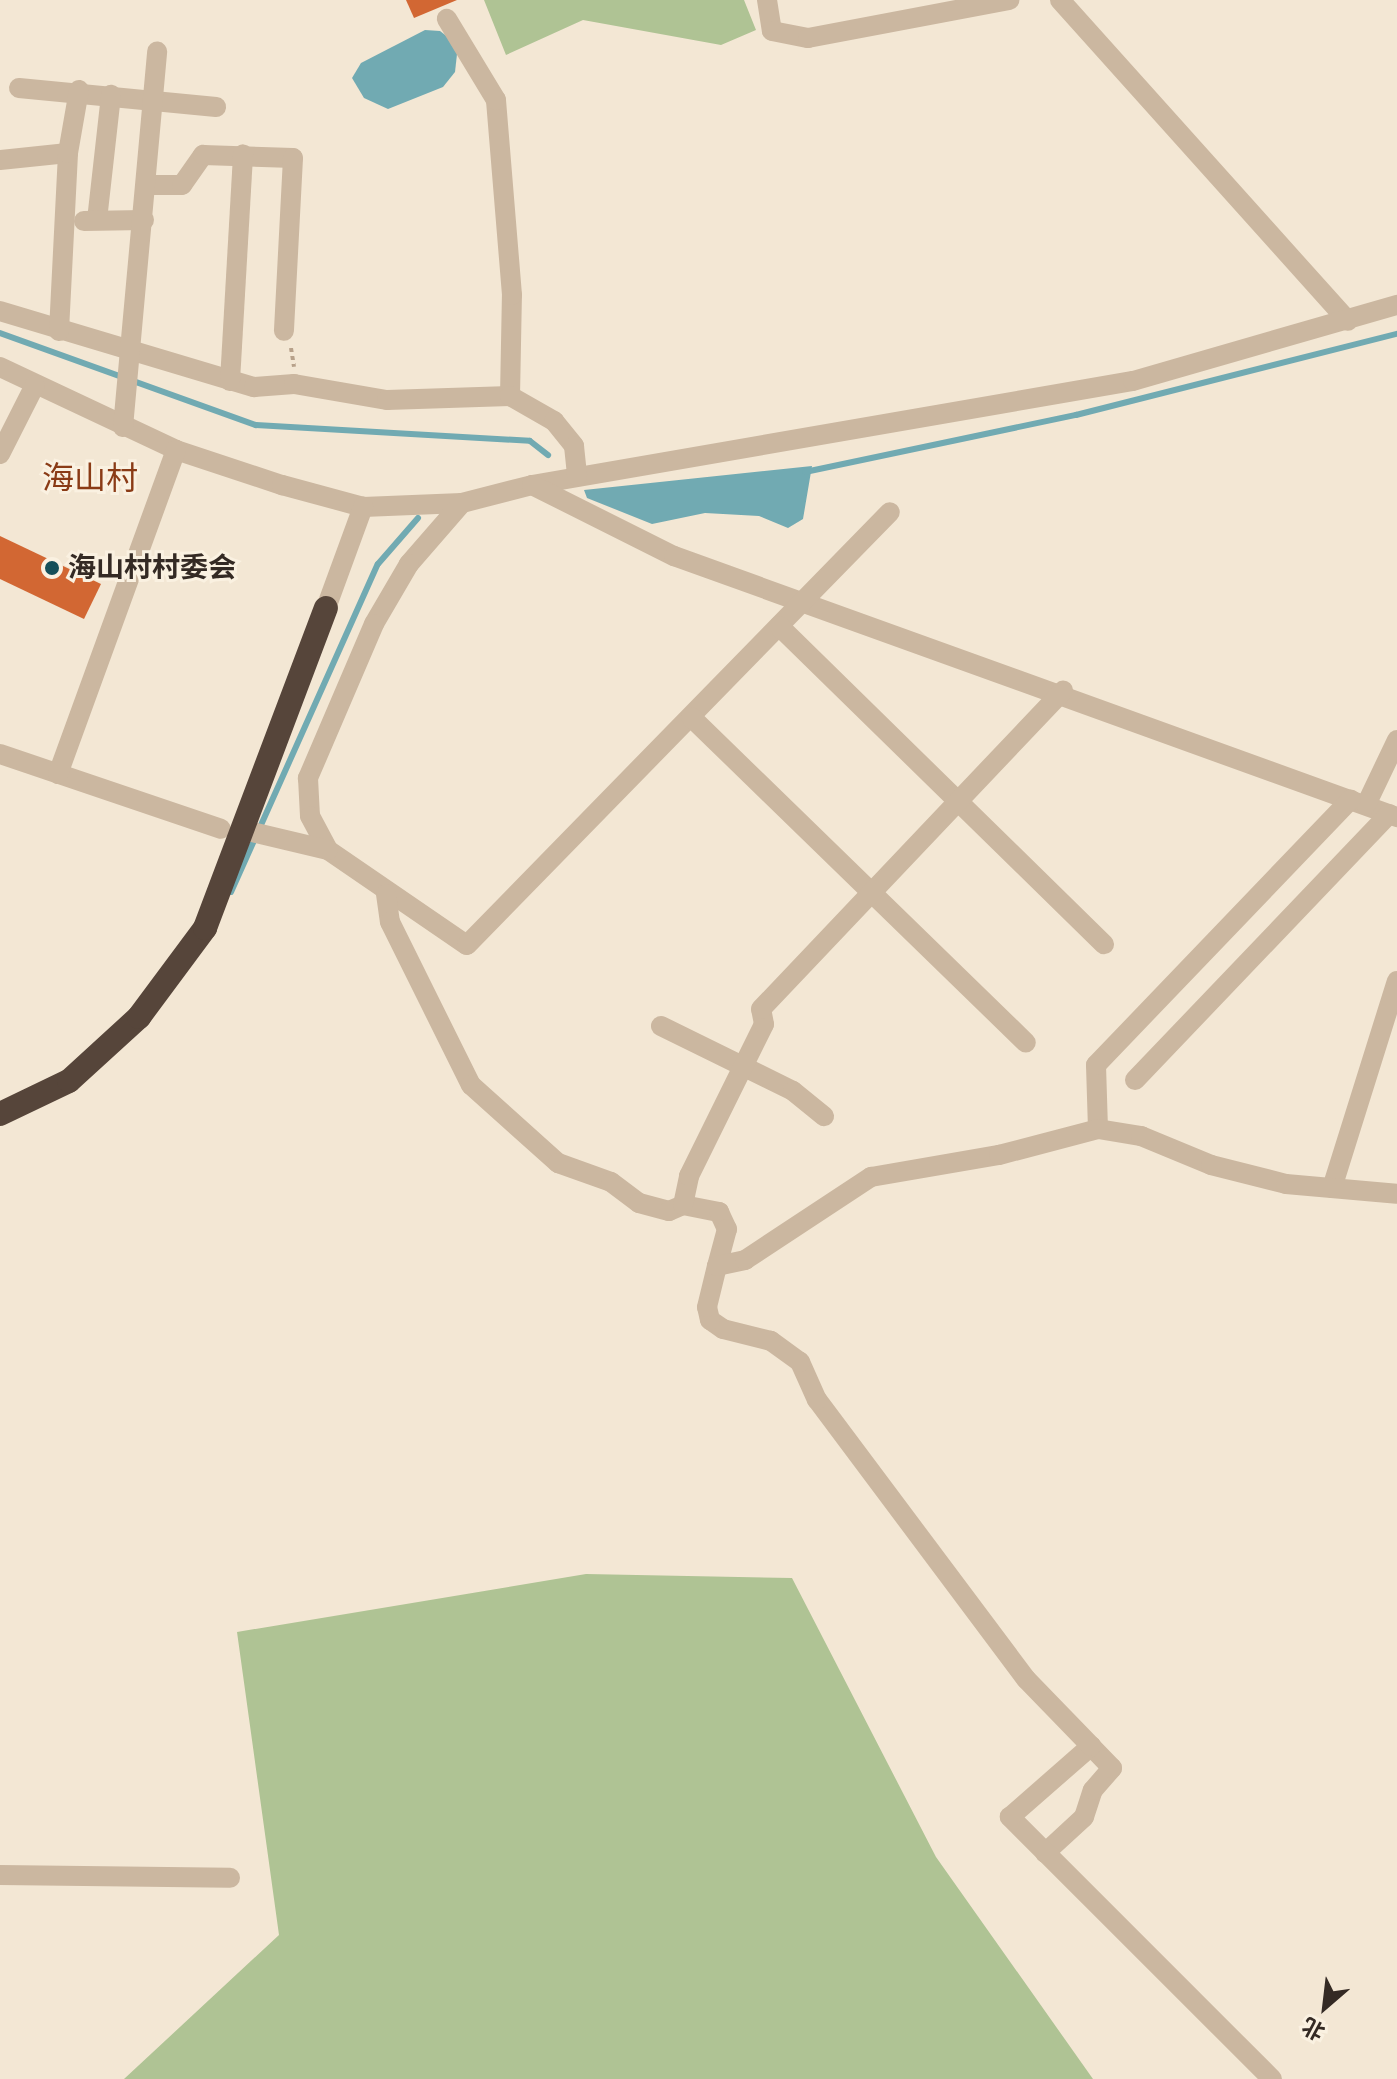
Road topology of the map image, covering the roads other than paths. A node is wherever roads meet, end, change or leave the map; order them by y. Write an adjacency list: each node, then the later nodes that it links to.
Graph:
1 (767, 0): 2 (street)
2 (1009, 0)
3 (1060, 0): 20 (street)
4 (447, 19): 27 (street)
5 (157, 52): 9 (street)
6 (19, 88): 7 (street)
7 (79, 90): 8 (street); 11 (street)
8 (111, 95): 9 (street); 15 (street)
9 (154, 98): 10 (street); 14 (street)
10 (216, 107)
11 (68, 153): 13 (street); 17 (street)
12 (243, 154): 14 (street); 22 (street); 25 (street)
13 (0, 160)
14 (147, 185): 16 (street)
15 (97, 220): 16 (street); 17 (street)
16 (144, 220): 23 (street)
17 (68, 221): 21 (street)
18 (1397, 305): 20 (street)
19 (0, 311): 21 (street)
20 (1348, 321): 31 (street)
21 (59, 331): 23 (street)
22 (284, 331)
23 (128, 355): 25 (street); 28 (street)
24 (0, 367): 26 (street)
25 (230, 381): 27 (street)
26 (35, 385): 28 (street); 30 (street)
27 (510, 396): 31 (street)
28 (123, 427): 29 (street)
29 (176, 450): 34 (street); 43 (street)
30 (0, 454)
31 (577, 476): 32 (street)
32 (532, 485): 33 (street); 36 (street)
33 (462, 503): 34 (street); 49 (street)
34 (363, 507): 37 (street)
35 (890, 512): 36 (street)
36 (803, 602): 38 (street); 39 (street)
37 (326, 608): 58 (highway)
38 (779, 626): 40 (street); 44 (street)
39 (1063, 691): 44 (street); 45 (street)
40 (691, 717): 50 (street); 51 (street)
41 (1397, 740): 45 (street)
42 (0, 754): 43 (street)
43 (58, 774): 47 (street)
44 (959, 801): 50 (street); 52 (street)
45 (1358, 802): 46 (street); 60 (street)
46 (1393, 815): 57 (street)
47 (221, 829)
48 (260, 832): 49 (street)
49 (328, 850): 51 (street)
50 (872, 892): 55 (street); 56 (street)
51 (386, 894): 63 (street)
52 (1104, 944)
53 (1397, 981): 61 (street)
54 (661, 1026): 56 (street)
55 (1026, 1043)
56 (744, 1067): 59 (street); 63 (street)
57 (1135, 1080)
58 (0, 1114)
59 (824, 1116)
60 (1098, 1129): 61 (street); 64 (street)
61 (1332, 1188): 62 (street)
62 (1397, 1194)
63 (683, 1205): 64 (street)
64 (717, 1266): 65 (street)
65 (1091, 1746): 66 (street); 66 (street)
66 (1045, 1853): 69 (street)
67 (0, 1875): 68 (street)
68 (230, 1878)
69 (1272, 2079)

